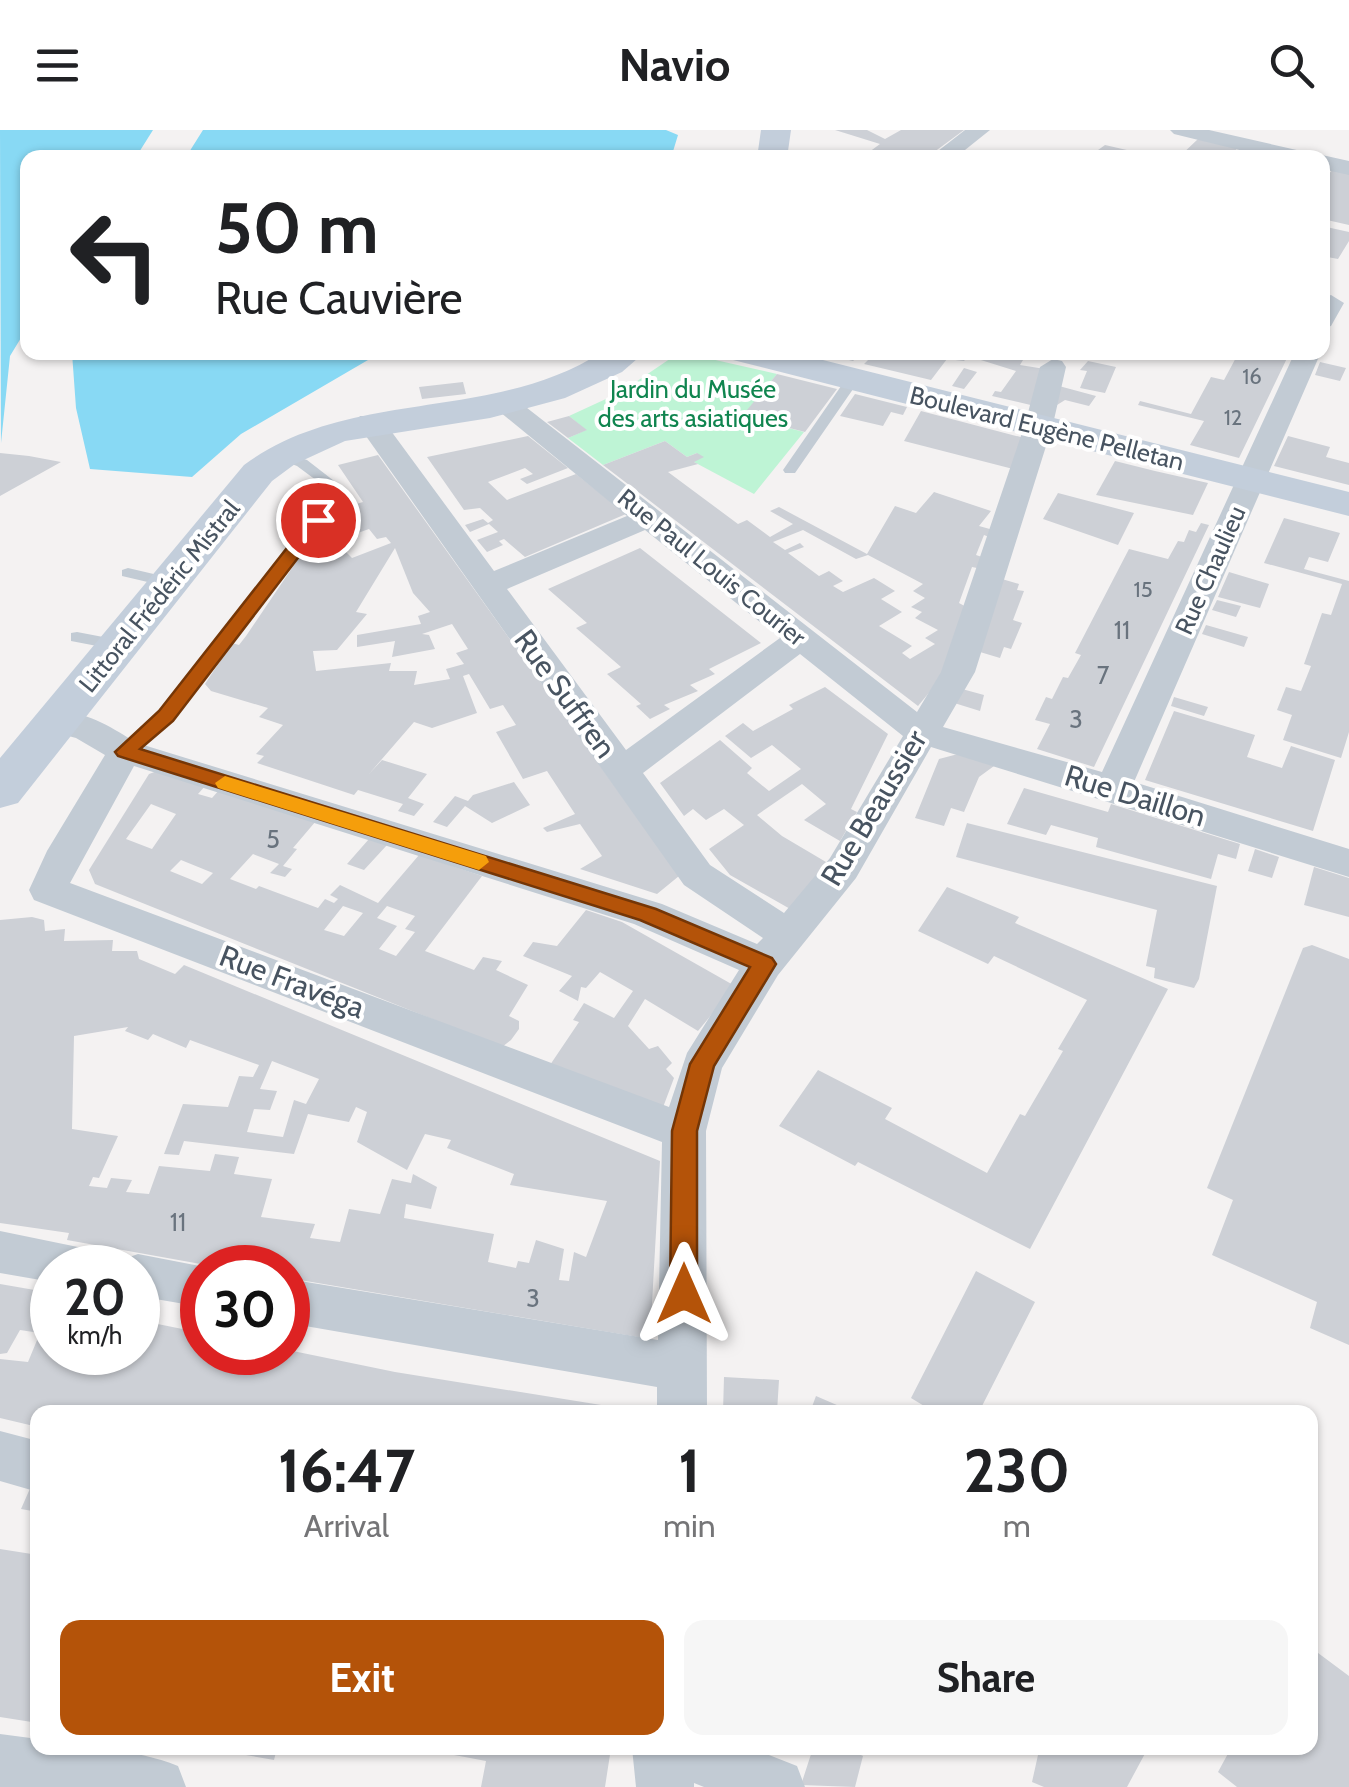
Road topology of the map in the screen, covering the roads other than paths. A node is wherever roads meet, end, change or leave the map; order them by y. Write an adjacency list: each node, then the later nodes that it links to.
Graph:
1 (979, 130): 4 (street)
2 (1181, 130): 5 (street)
3 (1278, 130): 6 (street)
4 (951, 150)
5 (1246, 150)
6 (1259, 150)
7 (613, 360): 12 (main road, Littoral Frédéric Mistral)
8 (778, 360): 11 (main road, Boulevard Eugène Pelletan)
9 (1304, 360): 17 (street, Rue Chaulieu)
10 (1053, 366): 14 (street, Rue Beaussier)
11 (853, 379): 14 (main road, Boulevard Eugène Pelletan); 16 (lane)
12 (502, 403): 13 (main road, Littoral Frédéric Mistral); 19 (street, Rue Paul Louis Courier)
13 (370, 422): 15 (main road, Littoral Frédéric Mistral); 22 (street, Rue Suffren)
14 (1038, 424): 17 (main road, Boulevard Eugène Pelletan); 27 (street, Rue Beaussier)
15 (281, 454): 21 (main road, Littoral Frédéric Mistral); 28 (lane)
16 (790, 470)
17 (1250, 479): 18 (main road, Boulevard Eugène Pelletan); 30 (street, Rue Chaulieu)
18 (1349, 504)
19 (650, 516): 22 (street); 24 (street, Rue Paul Louis Courier)
20 (128, 573): 21 (lane)
21 (169, 582): 25 (main road, Littoral Frédéric Mistral)
22 (488, 585): 29 (street, Rue Suffren)
23 (77, 638): 25 (lane)
24 (801, 638): 27 (street, Rue Paul Louis Courier); 29 (street)
25 (118, 646): 26 (main road, Littoral Frédéric Mistral)
26 (58, 722): 28 (street); 31 (main road, Littoral Frédéric Mistral)
27 (920, 732): 30 (street, Rue Daillon); 33 (street, Rue Beaussier)
28 (125, 752): 33 (street); 34 (street, Rue Fravéga)
29 (621, 771): 33 (street, Rue Suffren)
30 (1113, 788): 32 (street, Rue Daillon)
31 (0, 791)
32 (1346, 853)
33 (777, 950): 34 (street, Rue Beaussier)
34 (684, 1131): 38 (street, Rue Beaussier)
35 (0, 1252): 36 (street)
36 (30, 1257)
37 (310, 1306): 38 (street)
38 (683, 1390)
39 (0, 1456): 40 (street)
40 (30, 1464)
41 (662, 1755): 45 (street)
42 (697, 1755): 46 (street)
43 (0, 1764): 44 (street)
44 (156, 1787)
45 (665, 1787)
46 (776, 1787)

